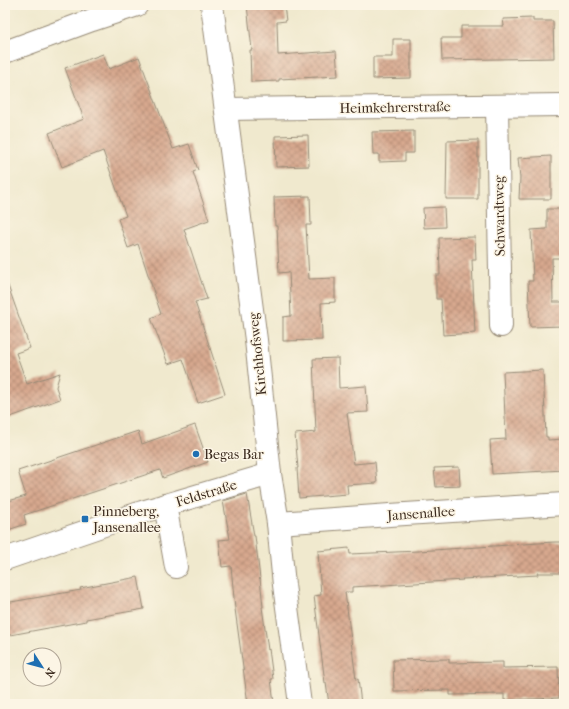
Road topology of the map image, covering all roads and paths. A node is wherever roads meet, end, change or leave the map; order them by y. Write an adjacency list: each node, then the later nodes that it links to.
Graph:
1 (137, 5): 3 (street)
2 (212, 5): 6 (street, Kirchhofsweg)
3 (5, 52)
4 (564, 105): 5 (street, Heimkehrerstraße)
5 (497, 106): 6 (street, Heimkehrerstraße); 7 (street, Schwardtweg)
6 (226, 109): 8 (street, Kirchhofsweg)
7 (501, 326)
8 (270, 474): 10 (street, Feldstraße); 11 (street, Kirchhofsweg)
9 (564, 504): 11 (street, Jansenallee)
10 (165, 505): 12 (street, Feldstraße); 13 (street)
11 (278, 523): 14 (street, Kirchhofsweg)
12 (5, 559)
13 (176, 567)
14 (300, 704)

